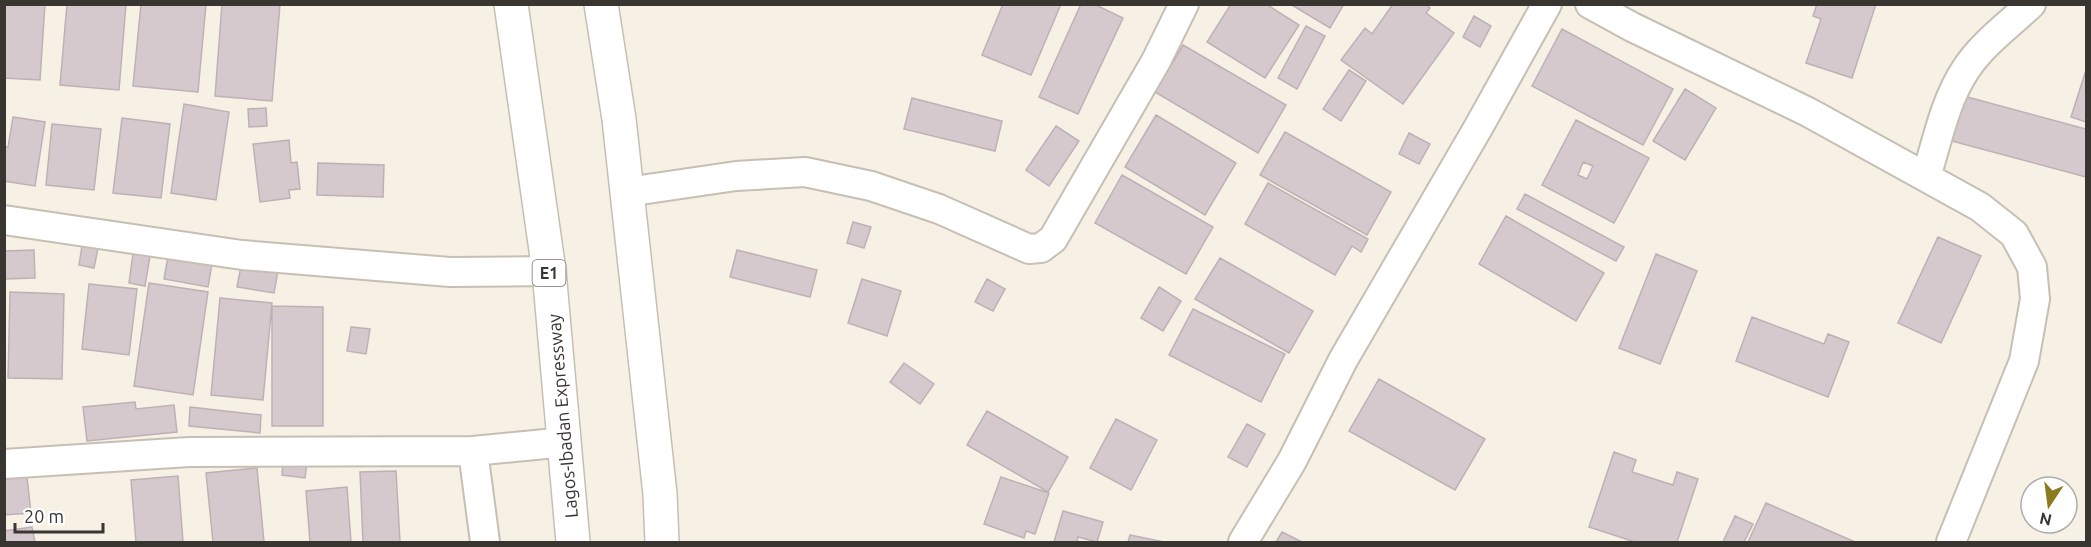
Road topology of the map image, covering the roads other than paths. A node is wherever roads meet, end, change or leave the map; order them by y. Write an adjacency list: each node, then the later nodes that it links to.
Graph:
1 (511, 4): 10 (highway, Lagos-Ibadan Expressway / E1)
2 (601, 4): 8 (highway)
3 (1184, 4): 8 (street)
4 (1547, 4): 17 (street)
5 (1590, 4): 7 (street)
6 (2031, 4): 7 (street)
7 (1926, 177): 18 (street)
8 (627, 192): 16 (highway)
9 (4, 220): 10 (street)
10 (549, 271): 11 (highway, Lagos-Ibadan Expressway / E1)
11 (566, 442): 12 (street); 15 (highway, Lagos-Ibadan Expressway / E1)
12 (473, 451): 13 (street); 14 (street)
13 (4, 464)
14 (485, 543)
15 (573, 543)
16 (662, 543)
17 (1243, 543)
18 (1951, 543)

